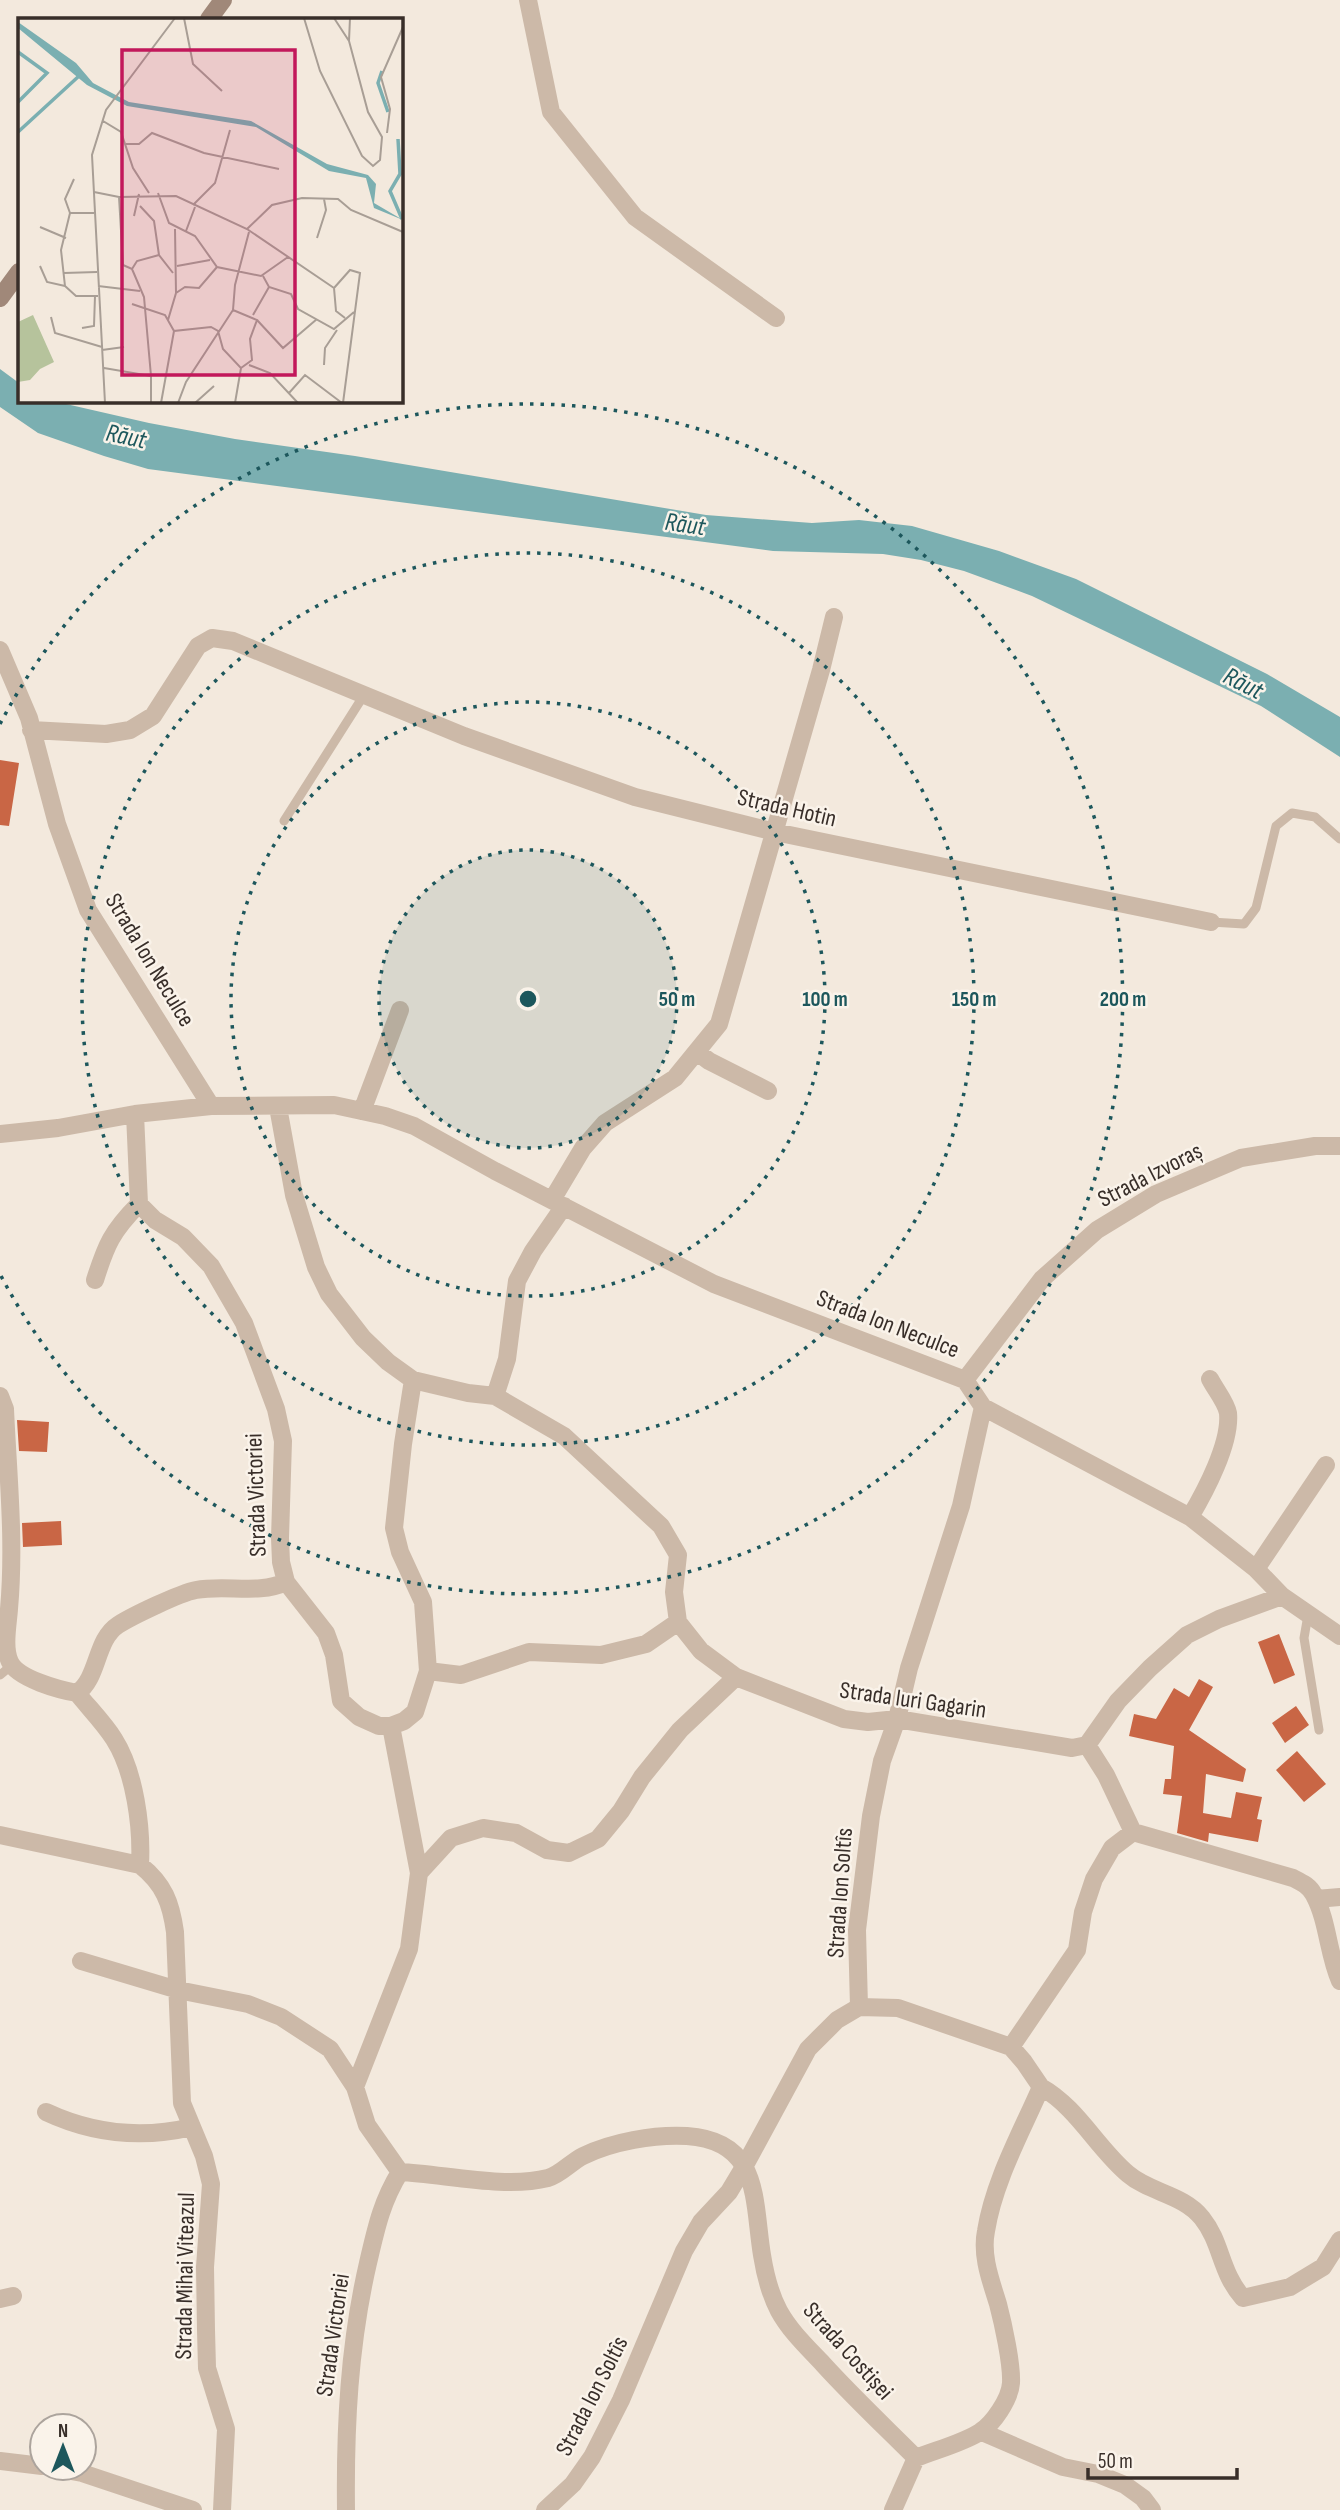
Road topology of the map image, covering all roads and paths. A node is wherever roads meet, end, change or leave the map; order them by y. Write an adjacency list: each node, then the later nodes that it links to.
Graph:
1 (223, 0): 3 (main road)
2 (528, 0): 6 (street)
3 (210, 18)
4 (15, 277): 5 (main road)
5 (0, 298)
6 (776, 318)
7 (834, 617): 12 (street)
8 (0, 650): 10 (street, Strada Ion Neculce)
9 (364, 695): 10 (street, Strada Hotin); 11 (lane); 12 (street, Strada Hotin)
10 (32, 730): 18 (street, Strada Ion Neculce)
11 (284, 821)
12 (775, 832): 14 (street, Strada Hotin); 16 (street)
13 (1340, 839): 14 (lane)
14 (1212, 922)
15 (400, 1010): 20 (street)
16 (697, 1052): 17 (street); 24 (street)
17 (768, 1091)
18 (211, 1106): 19 (street, Strada Ion Neculce); 21 (street)
19 (278, 1107): 20 (street, Strada Ion Neculce); 28 (street)
20 (362, 1111): 24 (street, Strada Ion Neculce)
21 (135, 1114): 22 (street); 25 (street)
22 (0, 1134)
23 (1340, 1146): 29 (street, Strada Izvoraș)
24 (558, 1203): 29 (street, Strada Ion Neculce); 31 (street)
25 (139, 1204): 26 (street); 36 (street, Strada Victoriei)
26 (95, 1280)
27 (1210, 1378): 34 (street)
28 (413, 1380): 31 (street); 42 (street)
29 (965, 1380): 32 (street, Strada Ion Neculce)
30 (0, 1396): 41 (street)
31 (495, 1396): 39 (street)
32 (983, 1407): 34 (street, Strada Ion Neculce); 45 (street, Strada Ion Soltîs)
33 (1326, 1465): 35 (street)
34 (1190, 1517): 35 (street, Strada Ion Neculce)
35 (1256, 1569): 37 (street, Strada Ion Neculce)
36 (286, 1581): 44 (street, Strada Victoriei); 46 (street, Strada Victoriei)
37 (1282, 1596): 38 (street, Strada Ion Neculce); 48 (street)
38 (1308, 1615): 40 (street, Strada Ion Neculce); 47 (lane)
39 (678, 1622): 42 (street); 43 (street, Strada Iuri Gagarin)
40 (1340, 1636)
41 (6, 1670): 44 (street)
42 (428, 1671): 46 (street)
43 (736, 1677): 45 (street, Strada Iuri Gagarin); 52 (street)
44 (77, 1693): 51 (street)
45 (897, 1719): 48 (street, Strada Iuri Gagarin); 58 (street, Strada Ion Soltîs)
46 (391, 1726): 52 (street)
47 (1319, 1730)
48 (1087, 1745): 49 (street)
49 (1133, 1832): 54 (street); 59 (street)
50 (0, 1835): 51 (street)
51 (140, 1865): 57 (street, Strada Mihai Viteazul)
52 (419, 1874): 60 (street)
53 (1340, 1897): 54 (street)
54 (1316, 1899): 56 (street)
55 (81, 1961): 57 (street)
56 (1340, 1981)
57 (178, 1990): 60 (street); 63 (street, Strada Mihai Viteazul)
58 (859, 2007): 59 (street); 64 (street, Strada Ion Soltîs)
59 (1011, 2047): 61 (street)
60 (355, 2087): 65 (street)
61 (1041, 2087): 66 (street); 67 (street)
62 (46, 2112): 63 (street)
63 (192, 2127): 73 (street, Strada Mihai Viteazul)
64 (744, 2167): 65 (street); 68 (street, Strada Costișei); 75 (street, Strada Ion Soltîs)
65 (400, 2172): 74 (street, Strada Victoriei)
66 (1340, 2241)
67 (982, 2432): 68 (street); 77 (street)
68 (916, 2458): 76 (street)
69 (0, 2461): 70 (street)
70 (28, 2464)
71 (98, 2478): 72 (street)
72 (193, 2510)
73 (222, 2510)
74 (346, 2510)
75 (545, 2510)
76 (893, 2510)
77 (1152, 2510)

